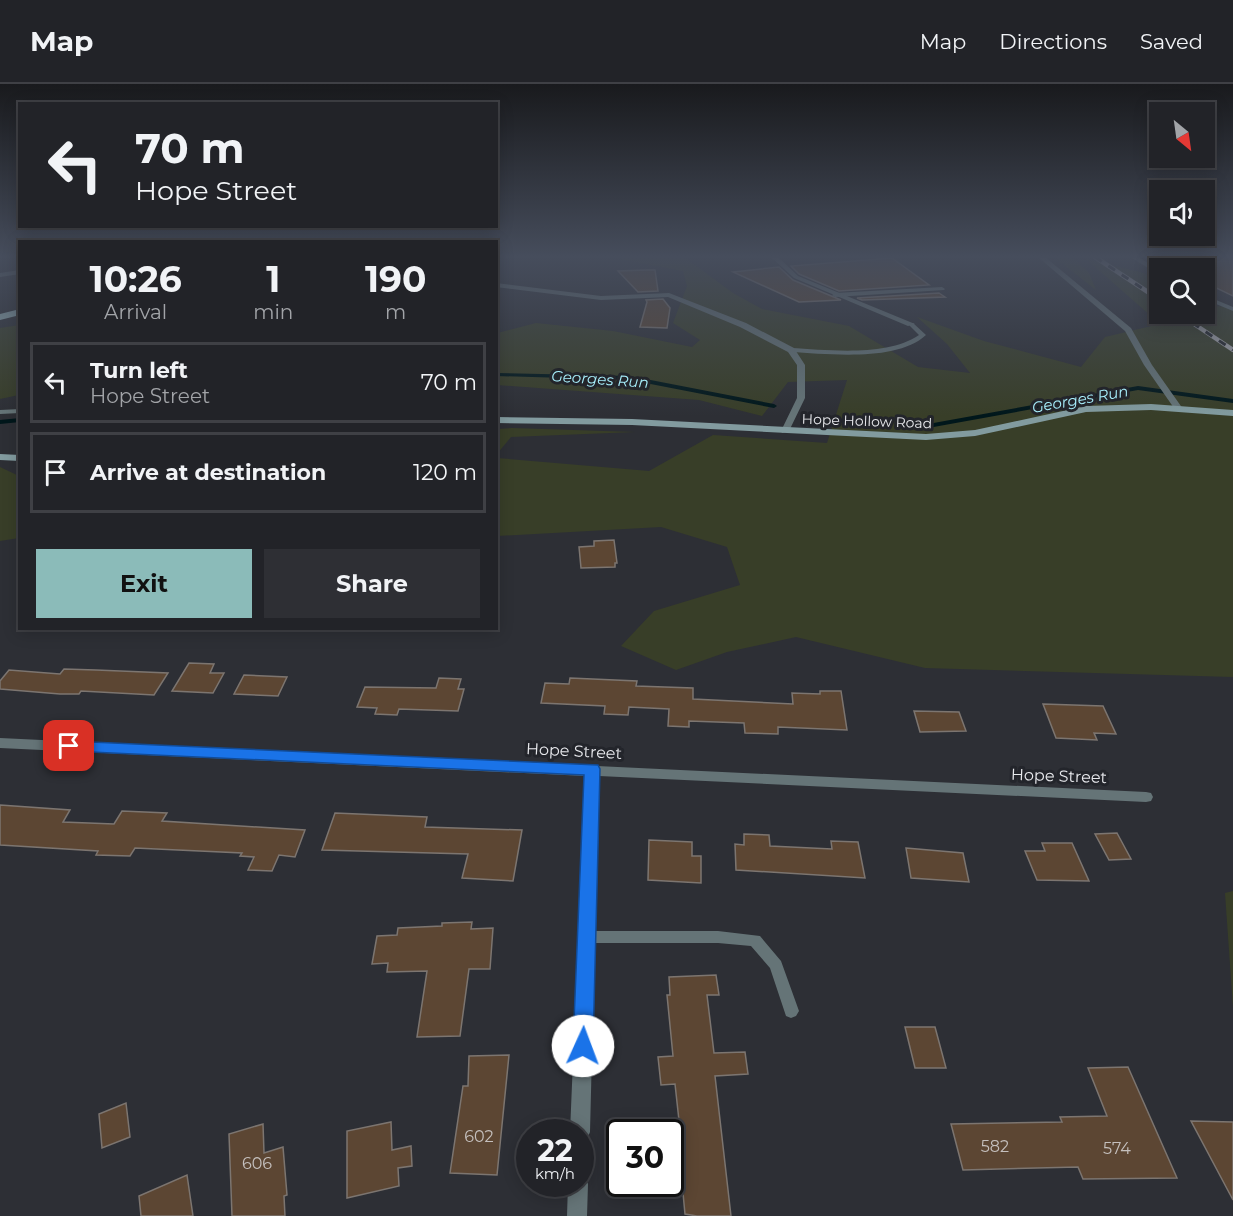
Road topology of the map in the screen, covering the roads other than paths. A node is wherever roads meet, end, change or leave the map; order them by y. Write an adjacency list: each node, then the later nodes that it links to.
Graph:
1 (706, 310): 7 (street)
2 (874, 310): 6 (street)
3 (1104, 310): 8 (street)
4 (18, 312): 5 (main road)
5 (0, 316)
6 (912, 324): 7 (lane)
7 (790, 350): 13 (street)
8 (1179, 409): 11 (main road, Hope Hollow Road); 13 (main road, Hope Hollow Road)
9 (18, 411): 10 (lane)
10 (0, 412)
11 (1233, 413)
12 (498, 420): 13 (main road, Hope Hollow Road)
13 (785, 431)
14 (0, 457): 15 (main road)
15 (18, 458)
16 (0, 743): 17 (street, Hope Street)
17 (592, 769): 18 (street, Hope Street); 19 (street)
18 (1146, 797)
19 (586, 937): 20 (lane); 21 (street)
20 (792, 1011)
21 (580, 1119)
22 (578, 1197): 23 (street)
23 (577, 1216)

